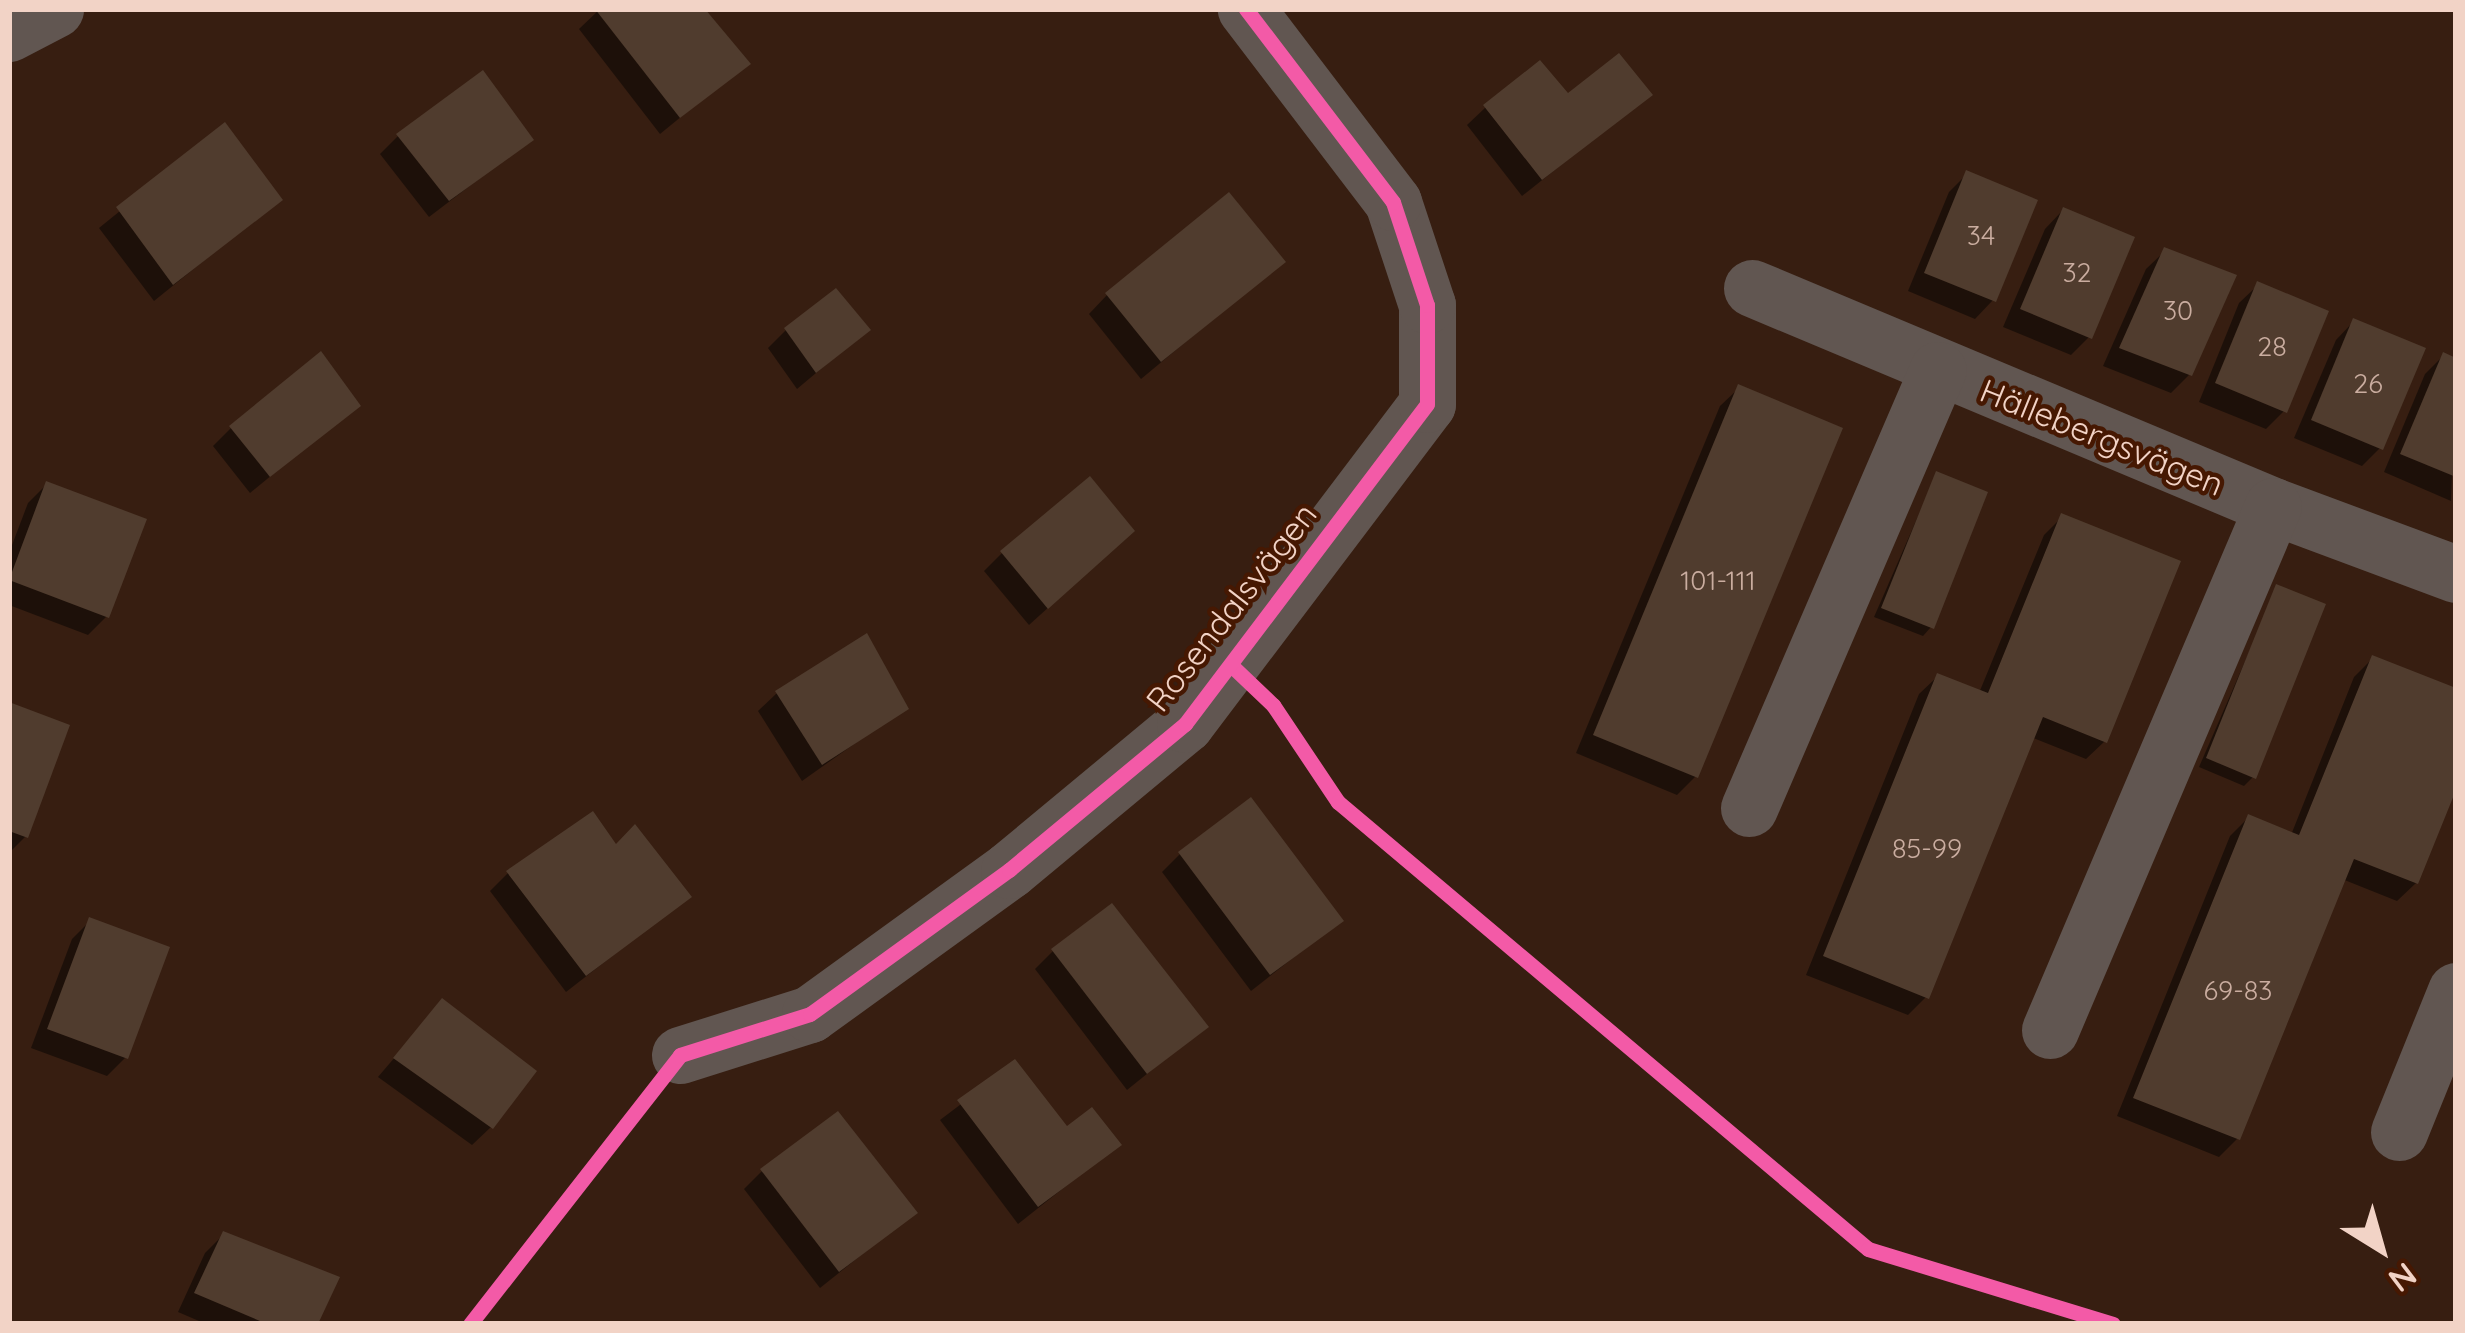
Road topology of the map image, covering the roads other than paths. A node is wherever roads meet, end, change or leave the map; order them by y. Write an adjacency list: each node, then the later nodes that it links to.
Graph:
1 (55, 9): 3 (street)
2 (1246, 9): 11 (street, Rosendalsvägen)
3 (9, 33)
4 (1752, 288): 5 (street, Hällebergsvägen)
5 (1938, 370): 6 (street, Hällebergsvägen); 8 (street)
6 (2273, 506): 7 (street, Hällebergsvägen); 10 (street)
7 (2456, 574)
8 (1749, 808)
9 (2456, 991): 12 (street)
10 (2050, 1030)
11 (680, 1055)
12 (2399, 1132)

